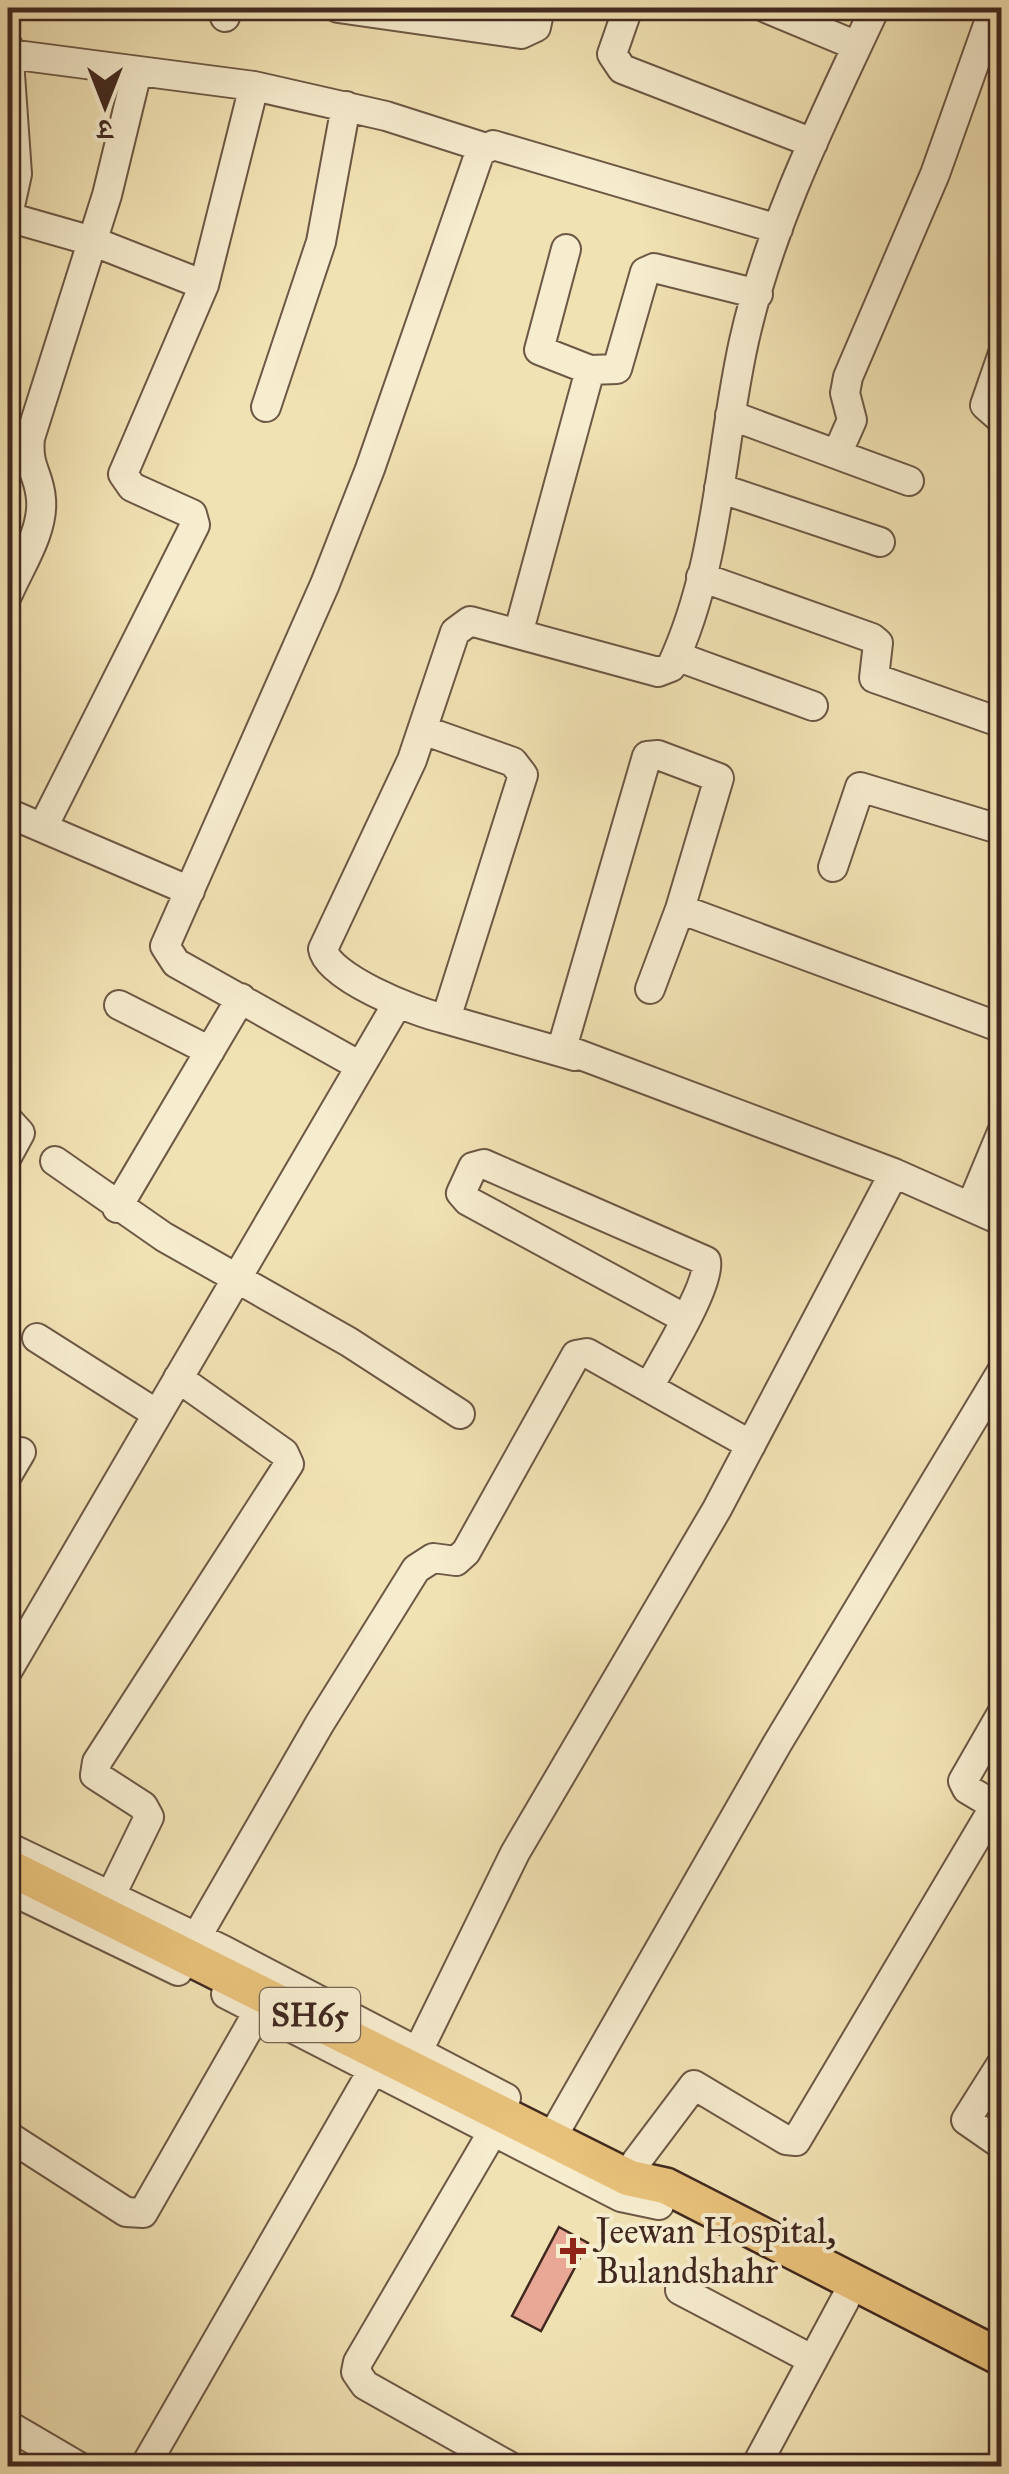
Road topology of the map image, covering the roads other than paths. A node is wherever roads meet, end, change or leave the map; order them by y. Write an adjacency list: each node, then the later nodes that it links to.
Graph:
1 (338, 8): 2 (street)
2 (540, 8)
3 (628, 8): 13 (street)
4 (766, 8): 8 (street)
5 (875, 8): 8 (street)
6 (994, 8): 26 (street)
7 (8, 46): 9 (street)
8 (857, 46): 13 (street)
9 (9, 54): 10 (street); 15 (street)
10 (137, 72): 11 (street); 17 (street)
11 (254, 86): 12 (street); 19 (street)
12 (346, 106): 14 (street); 23 (street)
13 (813, 143): 16 (street)
14 (483, 147): 16 (street); 41 (street)
15 (8, 216): 17 (street)
16 (778, 229): 20 (street)
17 (92, 241): 19 (street); 31 (street)
18 (566, 250): 22 (street)
19 (204, 285): 38 (street)
20 (758, 294): 22 (street); 24 (street)
21 (1002, 356): 25 (street)
22 (590, 370): 32 (street)
23 (266, 408)
24 (730, 415): 26 (street); 28 (street)
25 (1002, 420)
26 (838, 454): 27 (street)
27 (910, 481)
28 (720, 488): 29 (street); 30 (street)
29 (880, 542)
30 (701, 577): 33 (street); 35 (street)
31 (8, 594)
32 (518, 634): 33 (street); 36 (street)
33 (676, 656): 34 (street)
34 (812, 706)
35 (1002, 723)
36 (423, 730): 45 (street); 47 (street)
37 (10, 818): 38 (street)
38 (43, 827): 41 (street)
39 (1002, 830): 40 (street)
40 (833, 867)
41 (190, 891): 44 (street)
42 (680, 909): 43 (street); 48 (street); 50 (street)
43 (650, 989)
44 (241, 998): 49 (street); 51 (street)
45 (398, 1004): 47 (street); 51 (street)
46 (118, 1005): 49 (street)
47 (442, 1018): 50 (street)
48 (1002, 1028)
49 (210, 1051): 58 (street)
50 (575, 1056): 56 (street)
51 (360, 1066): 60 (street)
52 (8, 1120): 54 (street)
53 (1002, 1132): 57 (street)
54 (8, 1156)
55 (55, 1162): 58 (street)
56 (894, 1173): 57 (street); 68 (street)
57 (972, 1204): 59 (street)
58 (117, 1208): 60 (street)
59 (1002, 1221)
60 (234, 1277): 64 (street); 67 (street)
61 (684, 1318): 61 (street); 65 (street)
62 (37, 1338): 66 (street)
63 (1002, 1370): 81 (street)
64 (178, 1378): 66 (street); 75 (street)
65 (649, 1388): 68 (street); 76 (street)
66 (158, 1414): 69 (street)
67 (460, 1414)
68 (751, 1445): 78 (street)
69 (8, 1670)
70 (1002, 1712): 71 (street)
71 (998, 1809): 85 (street)
72 (8, 1847): 75 (street)
73 (8, 1867): 85 (main road, SH65)
74 (8, 1889): 77 (street)
75 (110, 1896): 76 (street)
76 (196, 1938): 78 (street)
77 (258, 2012): 80 (street); 83 (street)
78 (418, 2051): 81 (street)
79 (1002, 2063): 84 (street)
80 (371, 2072): 82 (street); 95 (street)
81 (560, 2125): 85 (street)
82 (492, 2133): 86 (street); 93 (street)
83 (8, 2136)
84 (1002, 2145)
85 (633, 2170): 86 (main road, SH65)
86 (662, 2196): 88 (main road, SH65); 89 (main road, SH65)
87 (680, 2290): 90 (street)
88 (845, 2300): 90 (street); 91 (main road, SH65)
89 (1002, 2358)
90 (813, 2360): 96 (street)
91 (1002, 2380)
92 (8, 2425): 94 (street)
93 (490, 2462)
94 (78, 2466)
95 (145, 2466)
96 (756, 2466)

